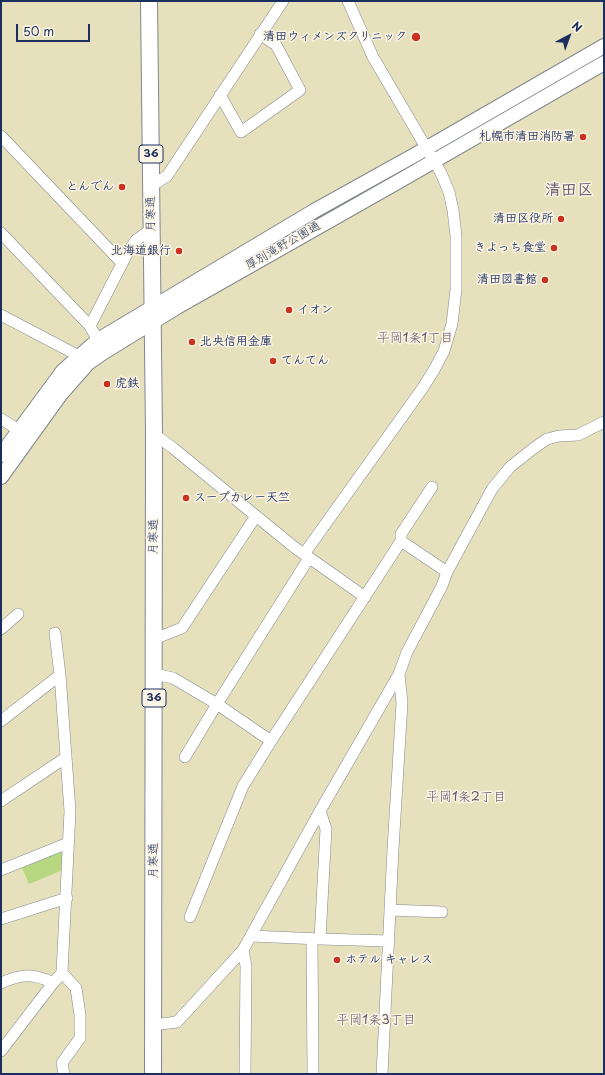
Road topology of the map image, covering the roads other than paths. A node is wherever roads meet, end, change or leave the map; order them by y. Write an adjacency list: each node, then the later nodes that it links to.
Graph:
1 (149, 1): 10 (highway, 月寒通 / 36)
2 (282, 1): 4 (street)
3 (348, 1): 9 (street)
4 (260, 34): 7 (street); 7 (street)
5 (604, 46): 9 (main road, 厚別滝野公園通)
6 (604, 63): 9 (main road, 厚別滝野公園通)
7 (220, 95): 10 (street)
8 (1, 136): 15 (street)
9 (431, 154): 11 (main road, 厚別滝野公園通); 13 (main road, 厚別滝野公園通); 30 (street)
10 (151, 186): 12 (highway, 月寒通 / 36)
11 (302, 219): 13 (main road); 16 (main road, 厚別滝野公園通)
12 (152, 230): 15 (street); 16 (highway, 月寒通 / 36)
13 (309, 231): 16 (main road, 厚別滝野公園通)
14 (1, 233): 18 (street)
15 (122, 262): 18 (street)
16 (153, 314): 19 (main road, 厚別滝野公園通); 24 (highway, 月寒通 / 36)
17 (1, 315): 20 (street)
18 (90, 326): 19 (street)
19 (101, 346): 20 (main road, 厚別滝野公園通); 23 (main road, 厚別滝野公園通)
20 (79, 356): 23 (main road, 厚別滝野公園通)
21 (1, 418): 23 (street)
22 (604, 422): 31 (street)
23 (25, 434): 25 (main road, 厚別滝野公園通); 26 (main road, 厚別滝野公園通)
24 (154, 434): 28 (street); 36 (highway, 月寒通 / 36)
25 (1, 455)
26 (1, 477)
27 (432, 487): 29 (street)
28 (256, 516): 30 (street); 36 (street)
29 (402, 541): 31 (street); 32 (street)
30 (307, 556): 32 (street); 40 (street)
31 (446, 572): 38 (street)
32 (365, 597): 42 (street)
33 (18, 614): 34 (street)
34 (1, 629)
35 (55, 633): 39 (street)
36 (154, 639): 37 (highway, 月寒通 / 36)
37 (154, 674): 40 (street); 61 (highway, 月寒通 / 36)
38 (399, 674): 46 (street); 50 (street)
39 (60, 675): 41 (street); 44 (street)
40 (217, 704): 42 (street); 43 (street)
41 (1, 721)
42 (271, 741): 52 (street)
43 (185, 757)
44 (65, 758): 45 (street); 47 (street)
45 (1, 801)
46 (320, 811): 54 (street); 55 (street)
47 (68, 843): 48 (street); 49 (street)
48 (1, 870)
49 (67, 898): 53 (street); 58 (street)
50 (390, 910): 51 (street); 56 (street)
51 (442, 912)
52 (190, 917)
53 (1, 919)
54 (251, 936): 55 (street); 57 (street)
55 (316, 939): 56 (street); 66 (street)
56 (389, 942): 67 (street)
57 (243, 950): 61 (street); 65 (street)
58 (62, 973): 60 (street); 63 (street)
59 (1, 983): 60 (street)
60 (53, 983): 62 (street)
61 (153, 1025): 64 (highway, 月寒通 / 36)
62 (1, 1051)
63 (64, 1074)
64 (153, 1074)
65 (245, 1074)
66 (314, 1074)
67 (382, 1074)

